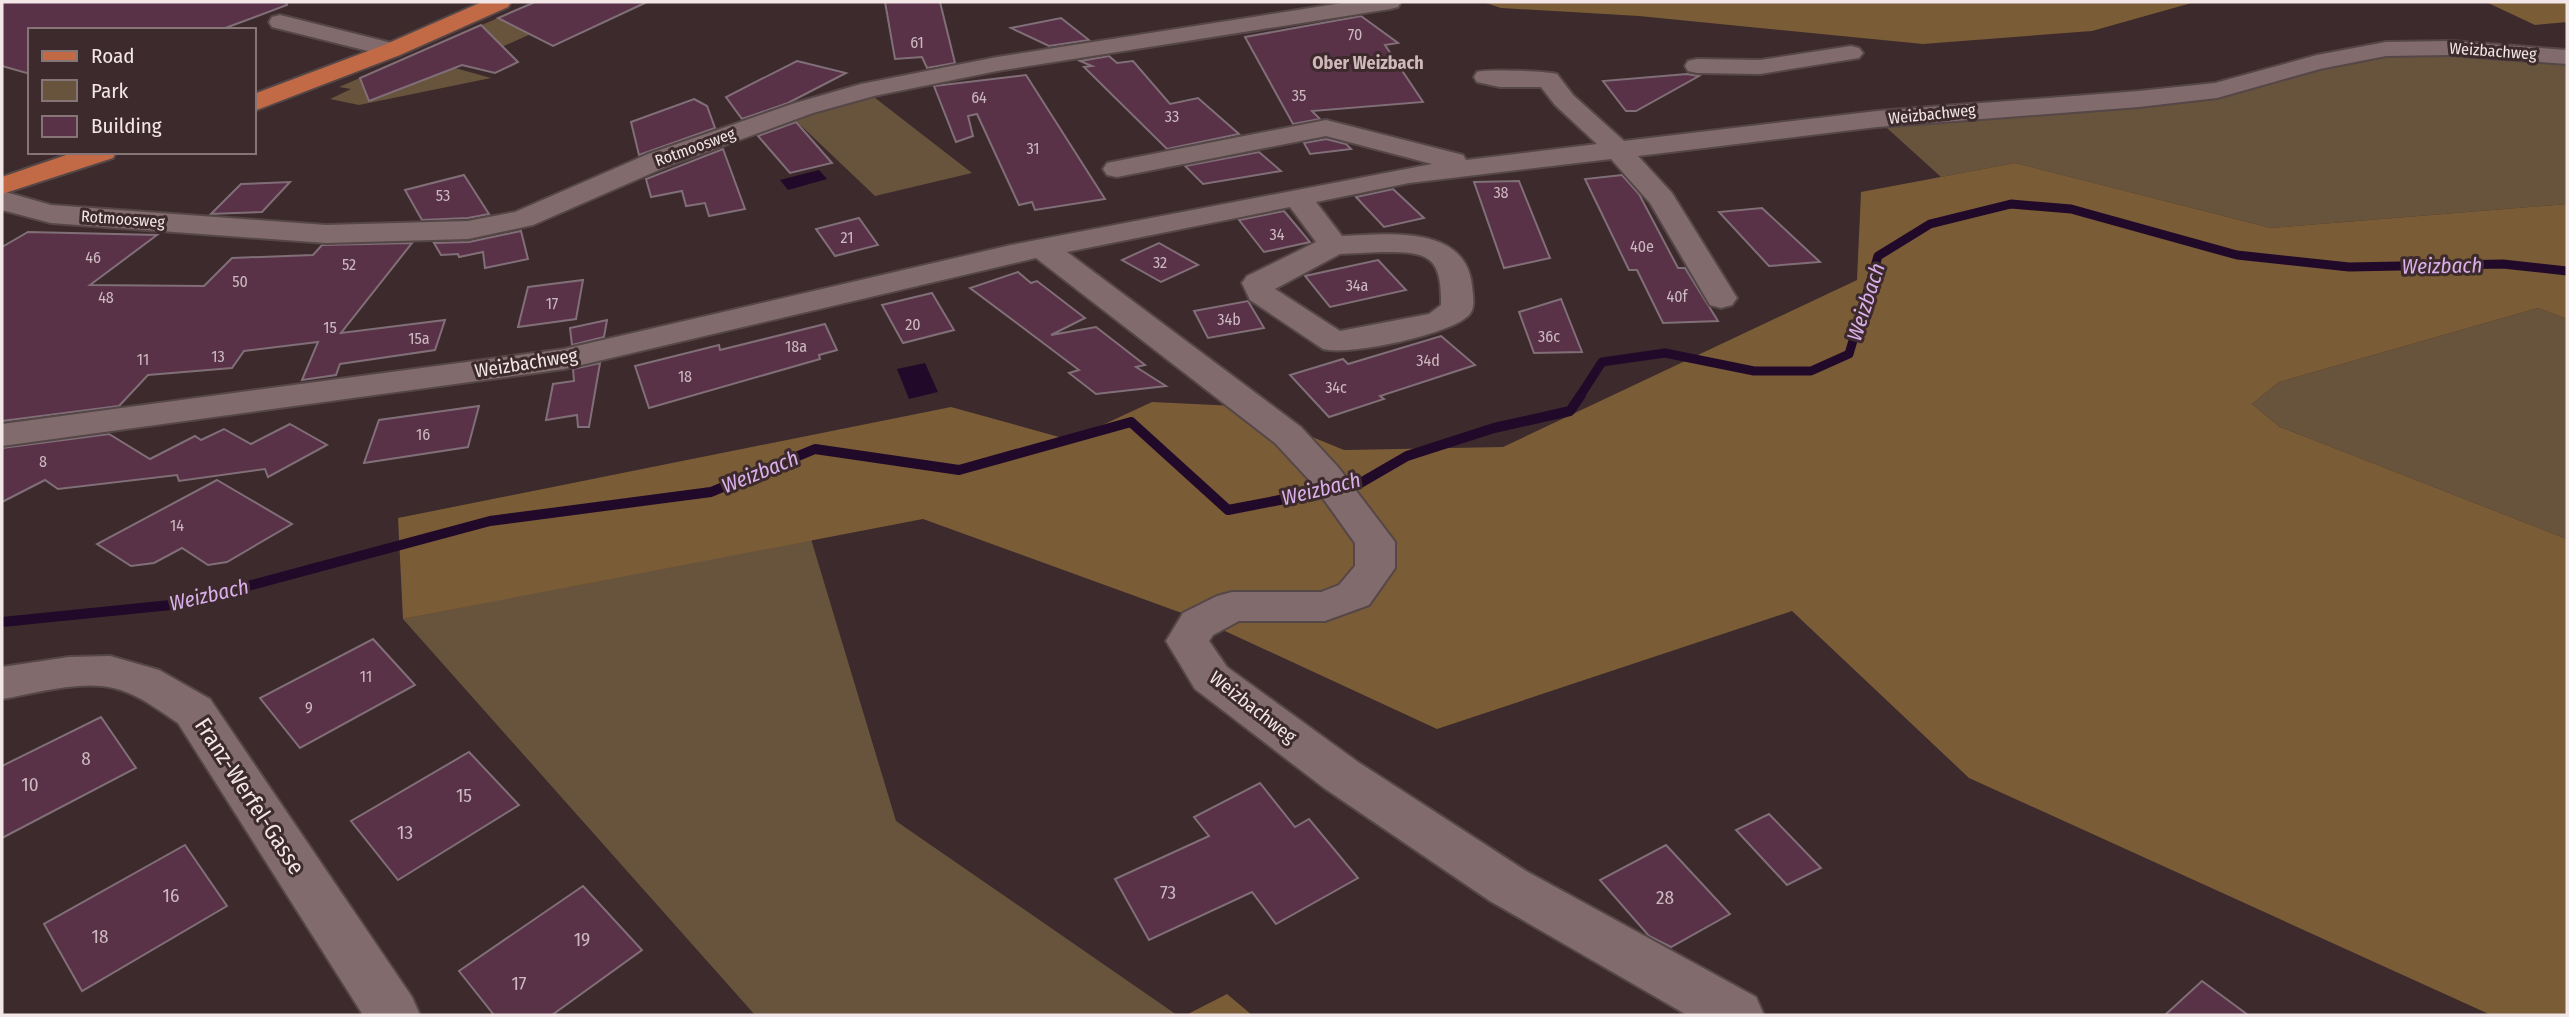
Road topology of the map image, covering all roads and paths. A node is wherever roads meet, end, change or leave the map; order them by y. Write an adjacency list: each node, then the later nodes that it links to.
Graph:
1 (500, 2): 4 (main road)
2 (1390, 2): 18 (street, Rotmoosweg)
3 (281, 22): 4 (street)
4 (379, 43): 9 (main road)
5 (1851, 53): 7 (street)
6 (2567, 57): 12 (street, Weizbachweg)
7 (1697, 66)
8 (1486, 77): 12 (street)
9 (256, 102)
10 (1302, 113): 11 (street)
11 (1261, 141): 14 (street); 15 (street)
12 (1617, 149): 14 (street, Weizbachweg); 21 (street)
13 (97, 154): 16 (main road)
14 (1468, 167): 17 (street, Weizbachweg)
15 (1117, 169)
16 (2, 186)
17 (1297, 197): 19 (street); 20 (street, Weizbachweg)
18 (2, 200)
19 (1334, 245): 19 (street)
20 (1042, 248): 22 (street, Weizbachweg); 25 (street, Weizbachweg)
21 (1721, 298)
22 (2, 435)
23 (2, 683): 24 (street, Franz-Werfel-Gasse)
24 (393, 1015)
25 (1737, 1015)

